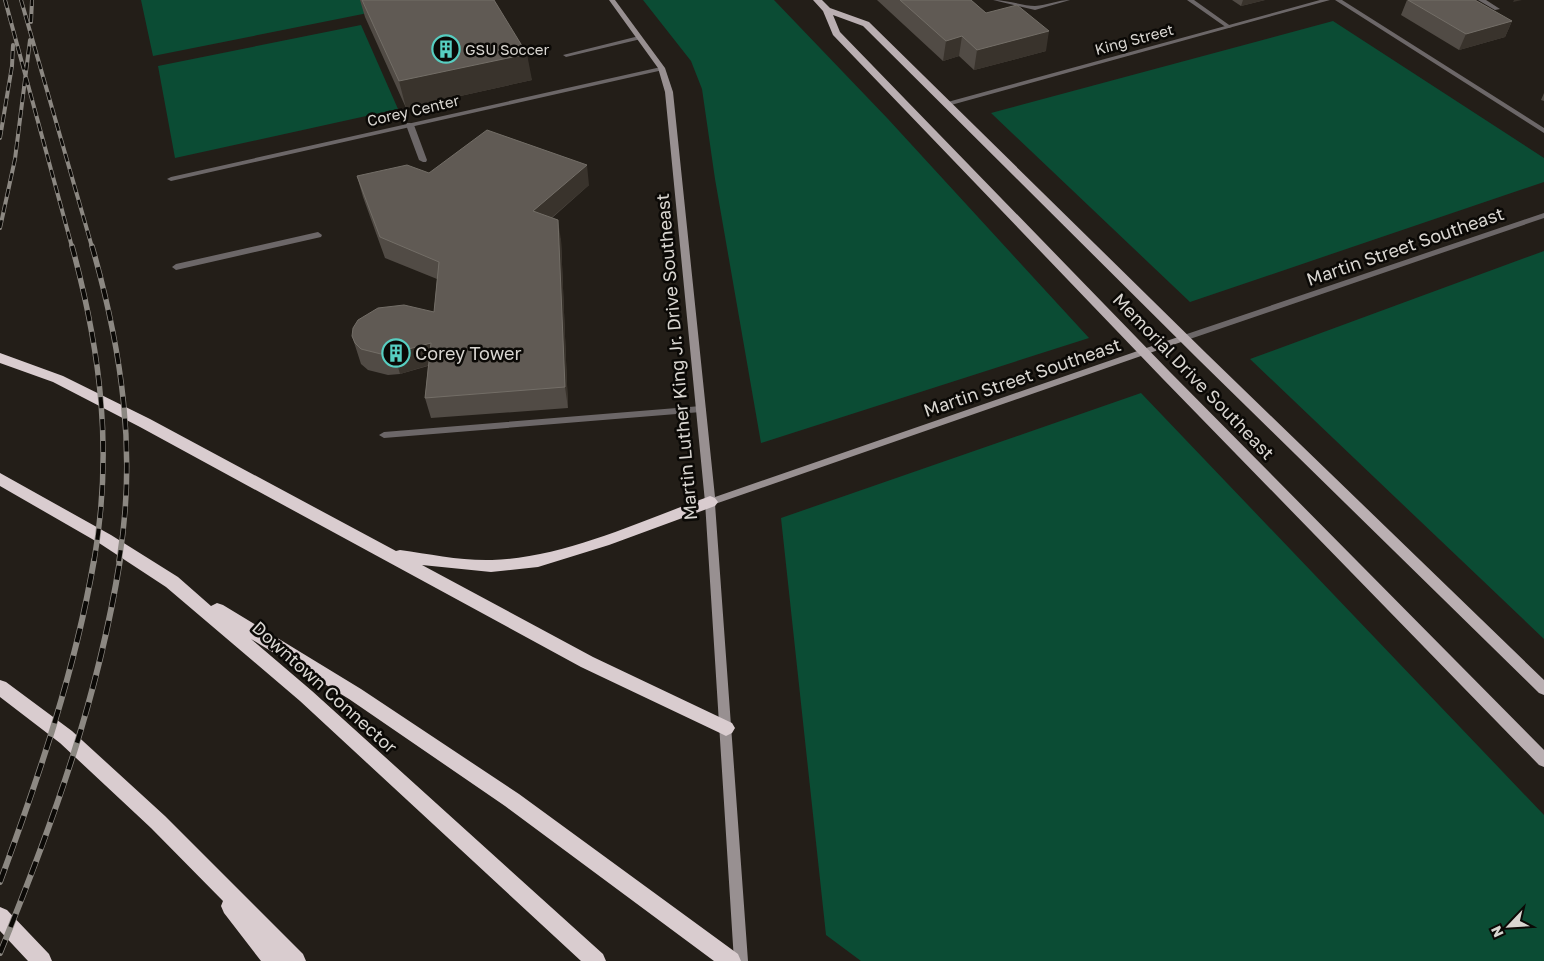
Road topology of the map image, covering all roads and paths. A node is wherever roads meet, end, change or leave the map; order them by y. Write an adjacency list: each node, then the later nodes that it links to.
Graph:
1 (612, 0): 12 (main road, Martin Luther King Jr. Drive Southeast)
2 (817, 0): 10 (main road, Memorial Drive Southeast)
3 (996, 0): 4 (street)
4 (1067, 0)
5 (1190, 0): 11 (street)
6 (1327, 0): 11 (street, King Street)
7 (1338, 0): 17 (street)
8 (1481, 0): 9 (street)
9 (1497, 9)
10 (826, 10): 15 (main road, Memorial Drive Southeast); 24 (main road, Memorial Drive Southeast)
11 (1229, 27): 15 (street, King Street)
12 (640, 38): 13 (street); 14 (main road, Martin Luther King Jr. Drive Southeast)
13 (566, 55)
14 (661, 69): 16 (street, Corey Center); 26 (main road, Martin Luther King Jr. Drive Southeast)
15 (948, 103): 23 (main road, Memorial Drive Southeast)
16 (410, 125): 18 (street); 19 (street, Corey Center)
17 (1544, 131)
18 (423, 160)
19 (171, 179)
20 (1544, 215): 23 (street, Martin Street Southeast)
21 (318, 236): 22 (street)
22 (176, 267)
23 (1184, 338): 24 (main road, Martin Street Southeast); 33 (main road, Memorial Drive Southeast)
24 (1145, 352): 29 (main road, Martin Street Southeast); 35 (main road, Memorial Drive Southeast)
25 (0, 358): 30 (highway)
26 (701, 409): 27 (street); 29 (main road, Martin Luther King Jr. Drive Southeast)
27 (384, 435)
28 (0, 479): 31 (highway, Downtown Connector)
29 (710, 502): 30 (highway); 34 (main road, Martin Luther King Jr. Drive Southeast)
30 (389, 554): 34 (highway)
31 (172, 582): 41 (highway, Downtown Connector); 42 (highway)
32 (0, 687): 36 (highway)
33 (1544, 689)
34 (726, 728): 43 (main road, Martin Luther King Jr. Drive Southeast)
35 (1544, 760)
36 (158, 822): 39 (highway); 40 (highway)
37 (0, 917): 38 (highway)
38 (42, 961)
39 (274, 961)
40 (296, 961)
41 (596, 961)
42 (731, 961)
43 (741, 961)

